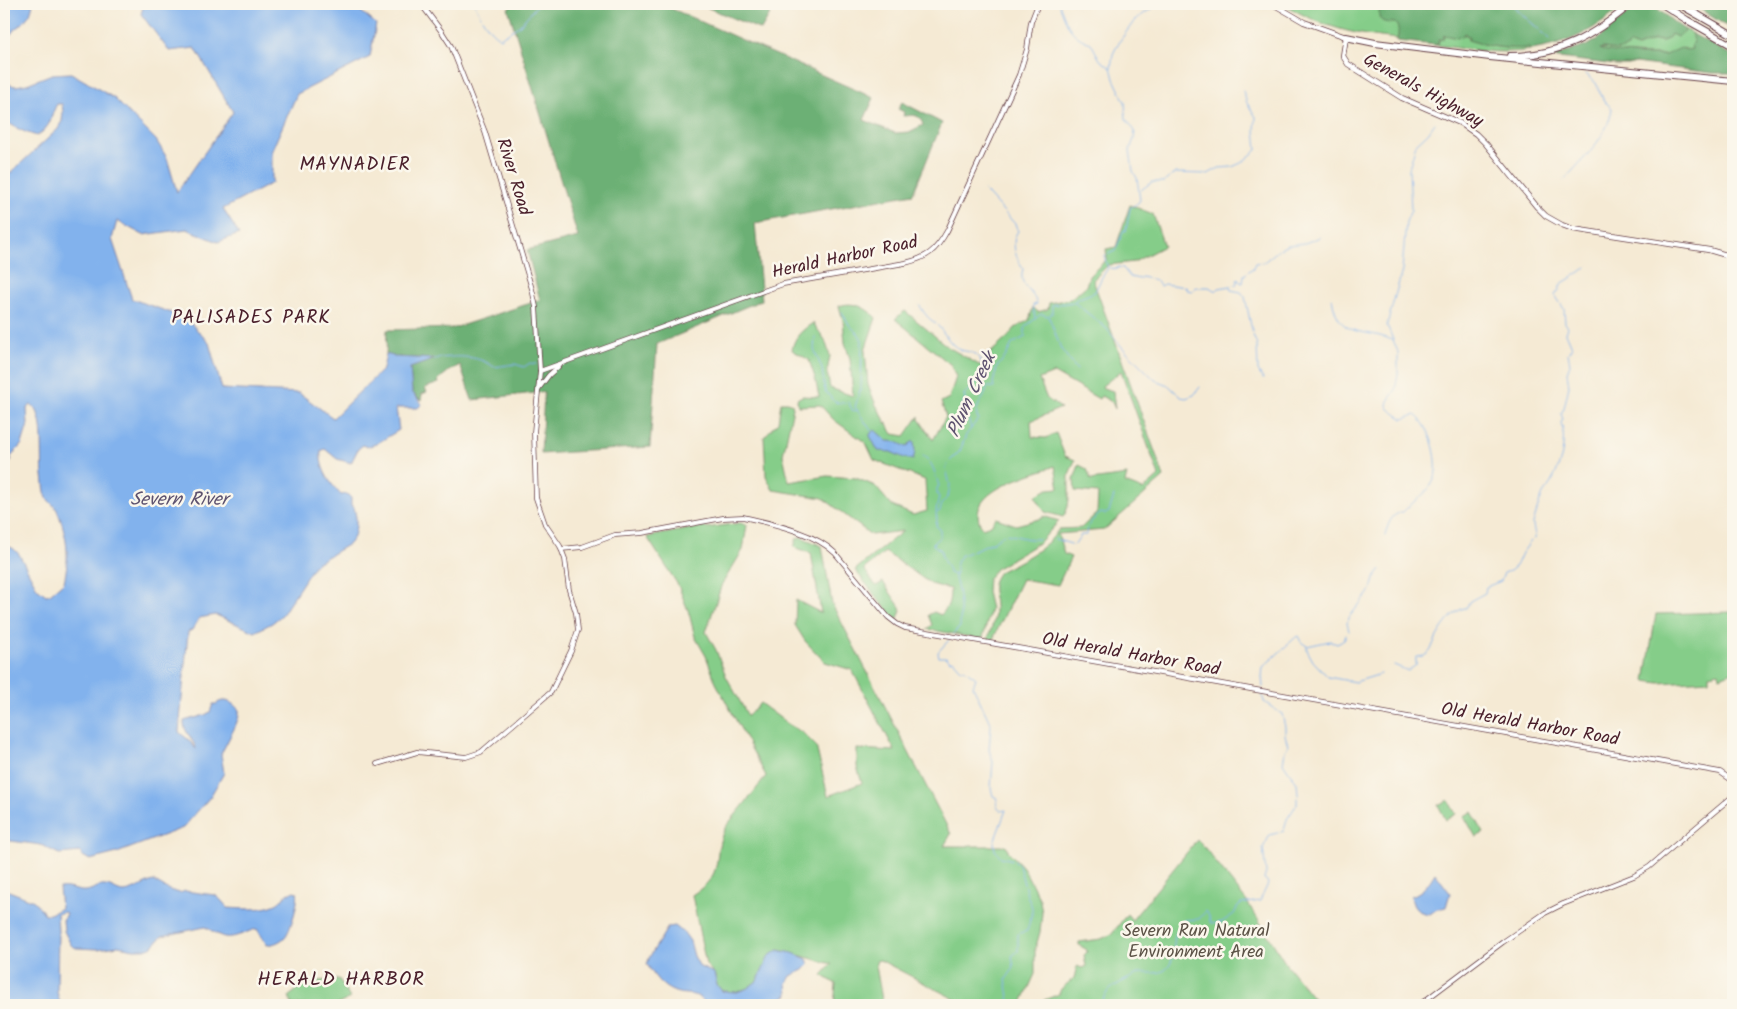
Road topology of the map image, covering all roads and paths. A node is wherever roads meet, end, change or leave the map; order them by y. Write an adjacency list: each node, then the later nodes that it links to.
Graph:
1 (421, 4): 14 (street, River Road)
2 (1038, 4): 13 (street, Herald Harbor Road)
3 (1272, 4): 8 (main road)
4 (1631, 4): 10 (highway)
5 (1662, 4): 9 (highway)
6 (1678, 4): 7 (highway)
7 (1733, 35)
8 (1346, 37): 10 (highway); 12 (main road, Generals Highway)
9 (1733, 46)
10 (1424, 49): 11 (highway)
11 (1733, 81)
12 (1733, 257)
13 (564, 364): 14 (street, Herald Harbor Road); 15 (street, Herald Harbor Road)
14 (540, 372): 15 (street)
15 (538, 390): 16 (street)
16 (562, 549): 17 (street); 18 (street, Old Herald Harbor Road)
17 (377, 764)
18 (1733, 781)
19 (1733, 796): 20 (street)
20 (1419, 1005)

